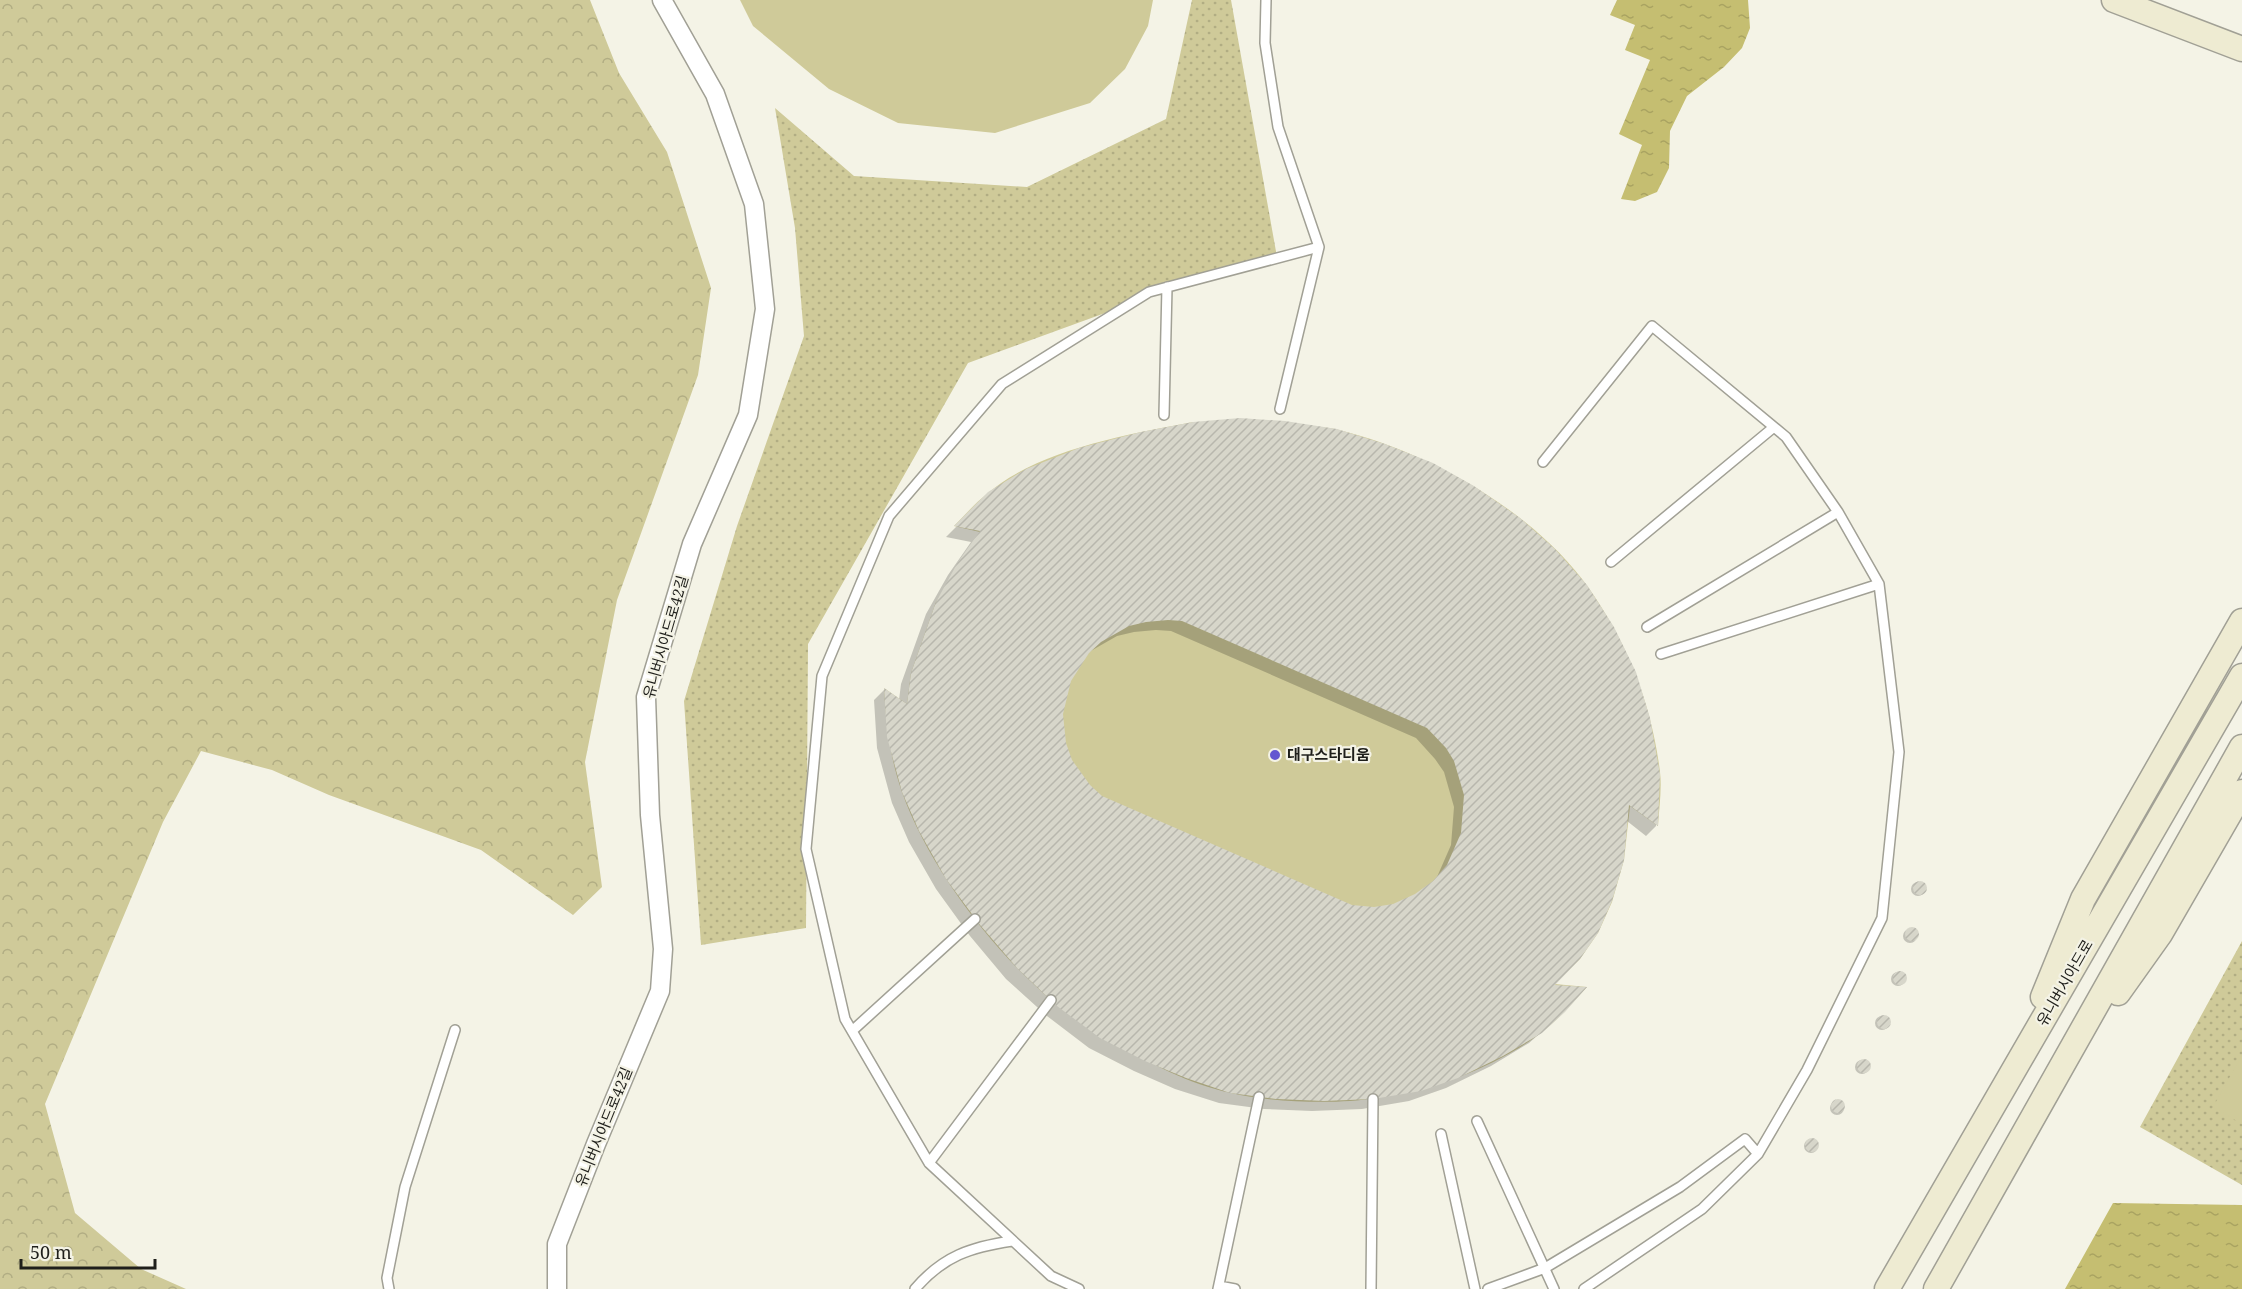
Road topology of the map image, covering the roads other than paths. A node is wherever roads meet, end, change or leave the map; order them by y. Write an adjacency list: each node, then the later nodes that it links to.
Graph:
1 (662, 0): 36 (street, 유니버시아드로42길)
2 (1266, 0): 5 (lane)
3 (2114, 0): 4 (main road)
4 (2242, 49)
5 (1319, 247): 6 (lane); 7 (lane)
6 (1167, 287): 8 (lane); 23 (lane)
7 (1280, 410)
8 (1164, 415)
9 (1774, 427): 10 (lane); 11 (lane); 12 (lane)
10 (1543, 462)
11 (1838, 512): 13 (lane); 15 (lane)
12 (1611, 562)
13 (1879, 584): 16 (lane); 30 (lane)
14 (2242, 621): 24 (main road)
15 (1647, 627)
16 (1661, 654)
17 (2242, 676): 24 (main road, 유니버시아드로)
18 (2242, 747): 25 (main road)
19 (2242, 792): 25 (main road)
20 (975, 919): 23 (lane)
21 (1051, 1000): 31 (lane)
22 (455, 1030): 35 (lane)
23 (852, 1031): 31 (lane)
24 (2014, 1069): 45 (main road, 유니버시아드로)
25 (2047, 1092): 46 (main road)
26 (1259, 1097): 34 (lane)
27 (1373, 1099): 40 (lane)
28 (1477, 1121): 33 (lane)
29 (1441, 1134): 41 (lane)
30 (1758, 1154): 33 (lane); 44 (lane)
31 (928, 1163): 32 (lane)
32 (1012, 1240): 37 (lane); 38 (lane)
33 (1545, 1268): 42 (lane); 43 (lane)
34 (1219, 1287): 39 (lane)
35 (389, 1289)
36 (557, 1289)
37 (915, 1289)
38 (1079, 1289)
39 (1235, 1289)
40 (1371, 1289)
41 (1475, 1289)
42 (1488, 1289)
43 (1554, 1289)
44 (1584, 1289)
45 (1887, 1289)
46 (1936, 1289)

